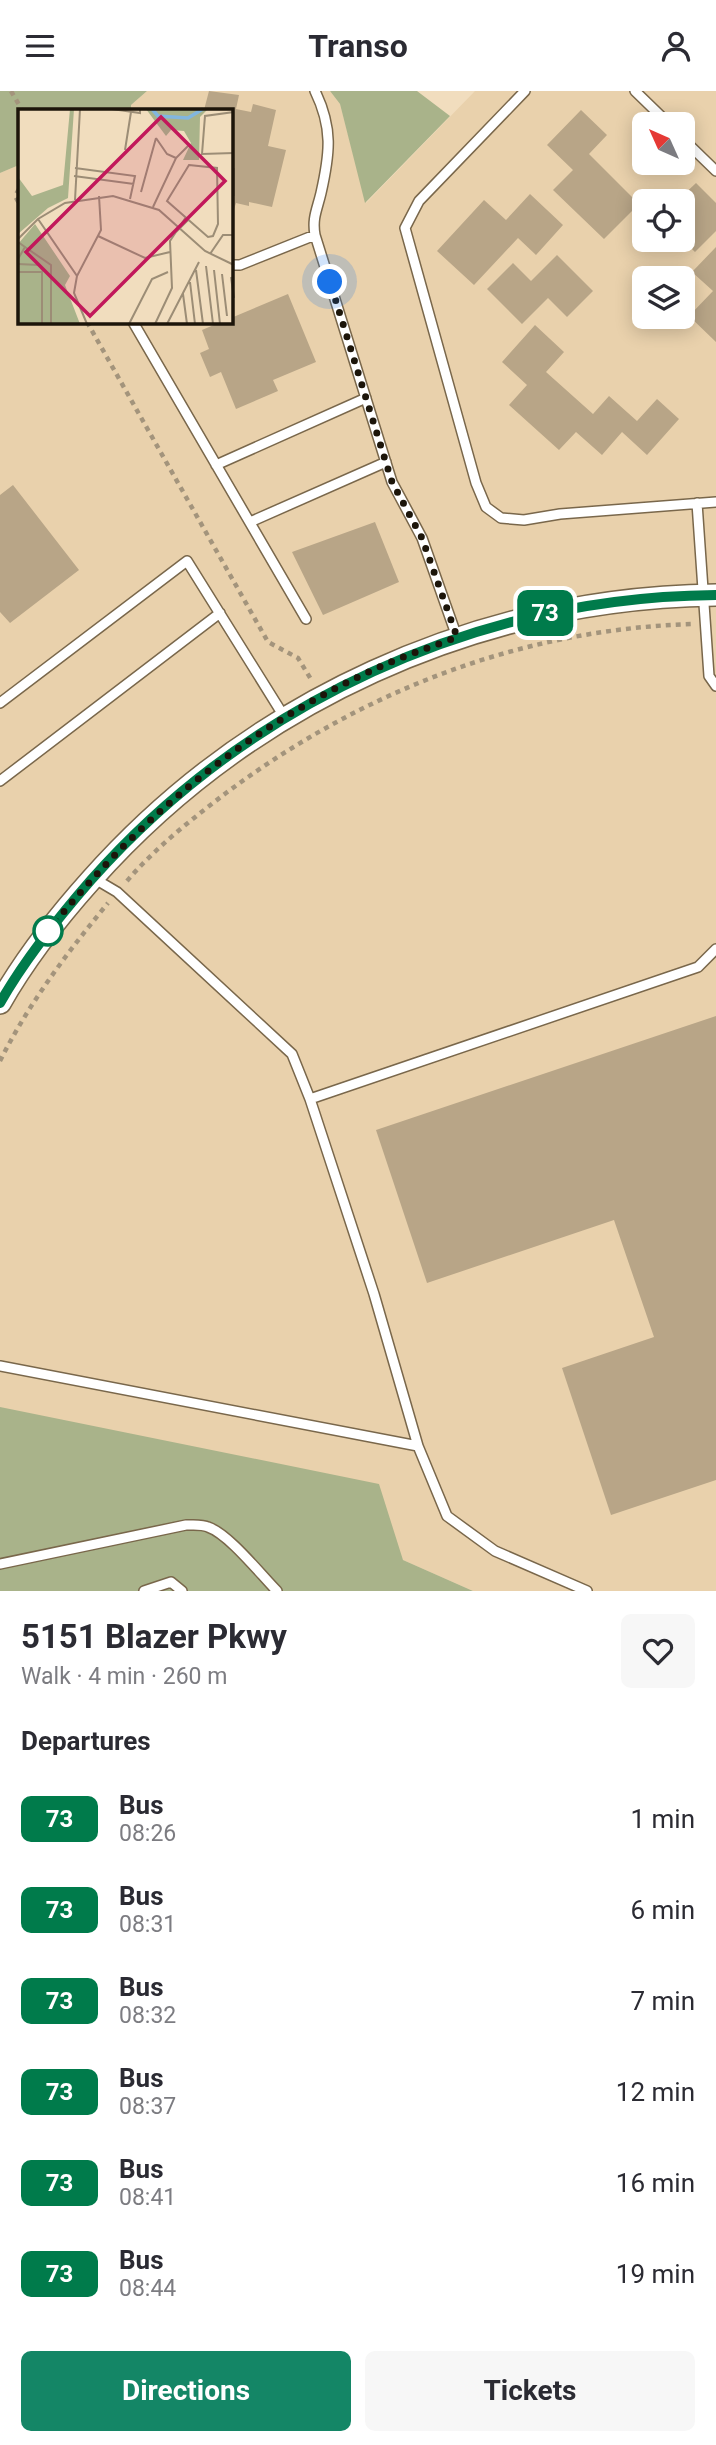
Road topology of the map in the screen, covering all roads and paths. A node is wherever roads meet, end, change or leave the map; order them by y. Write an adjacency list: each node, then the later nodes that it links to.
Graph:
1 (314, 91): 9 (lane)
2 (525, 91): 17 (lane)
3 (635, 91): 6 (lane)
4 (12, 93): 5 (path)
5 (21, 109)
6 (657, 112)
7 (695, 151): 8 (lane)
8 (716, 171)
9 (315, 235): 10 (lane); 13 (lane)
10 (233, 265)
11 (88, 324): 25 (path)
12 (134, 324): 15 (lane)
13 (366, 398): 14 (lane); 15 (lane)
14 (386, 462): 18 (lane); 23 (lane)
15 (216, 465): 18 (lane)
16 (716, 502): 17 (lane)
17 (697, 503): 19 (lane)
18 (250, 522): 21 (lane)
19 (709, 595): 22 (lane); 23 (street)
20 (220, 613): 26 (lane); 27 (lane); 28 (lane)
21 (306, 619)
22 (704, 624): 24 (lane); 30 (path)
23 (457, 637): 25 (street)
24 (716, 687)
25 (321, 697): 27 (street)
26 (0, 703)
27 (285, 718): 29 (street)
28 (0, 781)
29 (93, 878): 30 (lane); 32 (street)
30 (117, 892): 33 (path); 34 (lane)
31 (716, 949): 34 (lane)
32 (0, 1003)
33 (0, 1061)
34 (310, 1099): 36 (lane)
35 (0, 1366): 36 (lane)
36 (418, 1446): 41 (lane)
37 (0, 1564): 40 (lane)
38 (144, 1591): 39 (lane)
39 (182, 1591)
40 (277, 1591)
41 (587, 1591)

